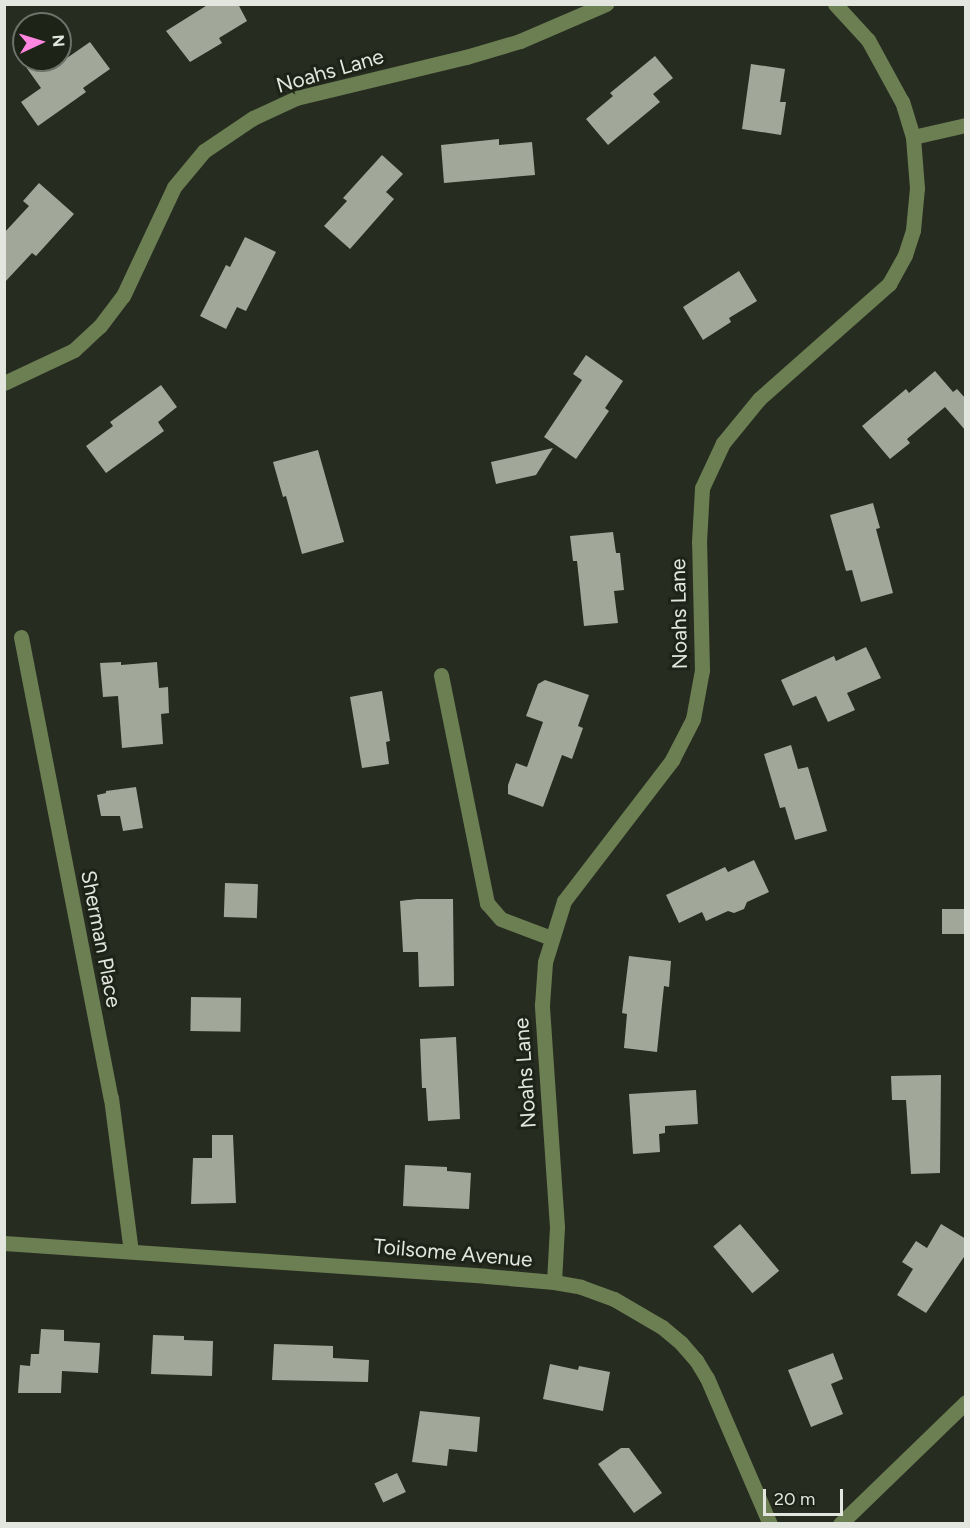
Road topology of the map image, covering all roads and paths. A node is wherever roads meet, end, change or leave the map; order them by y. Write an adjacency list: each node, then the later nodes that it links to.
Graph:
1 (606, 4): 5 (street, Noahs Lane)
2 (835, 4): 4 (street, Noahs Lane)
3 (966, 125): 4 (street)
4 (913, 137): 8 (street, Noahs Lane)
5 (4, 383)
6 (21, 637): 10 (street, Sherman Place)
7 (441, 675): 8 (street)
8 (551, 938): 11 (street, Noahs Lane)
9 (4, 1243): 10 (street, Toilsome Avenue)
10 (131, 1251): 11 (street, Toilsome Avenue)
11 (554, 1282): 13 (street, Toilsome Avenue)
12 (966, 1402): 14 (street)
13 (770, 1524)
14 (840, 1524)

